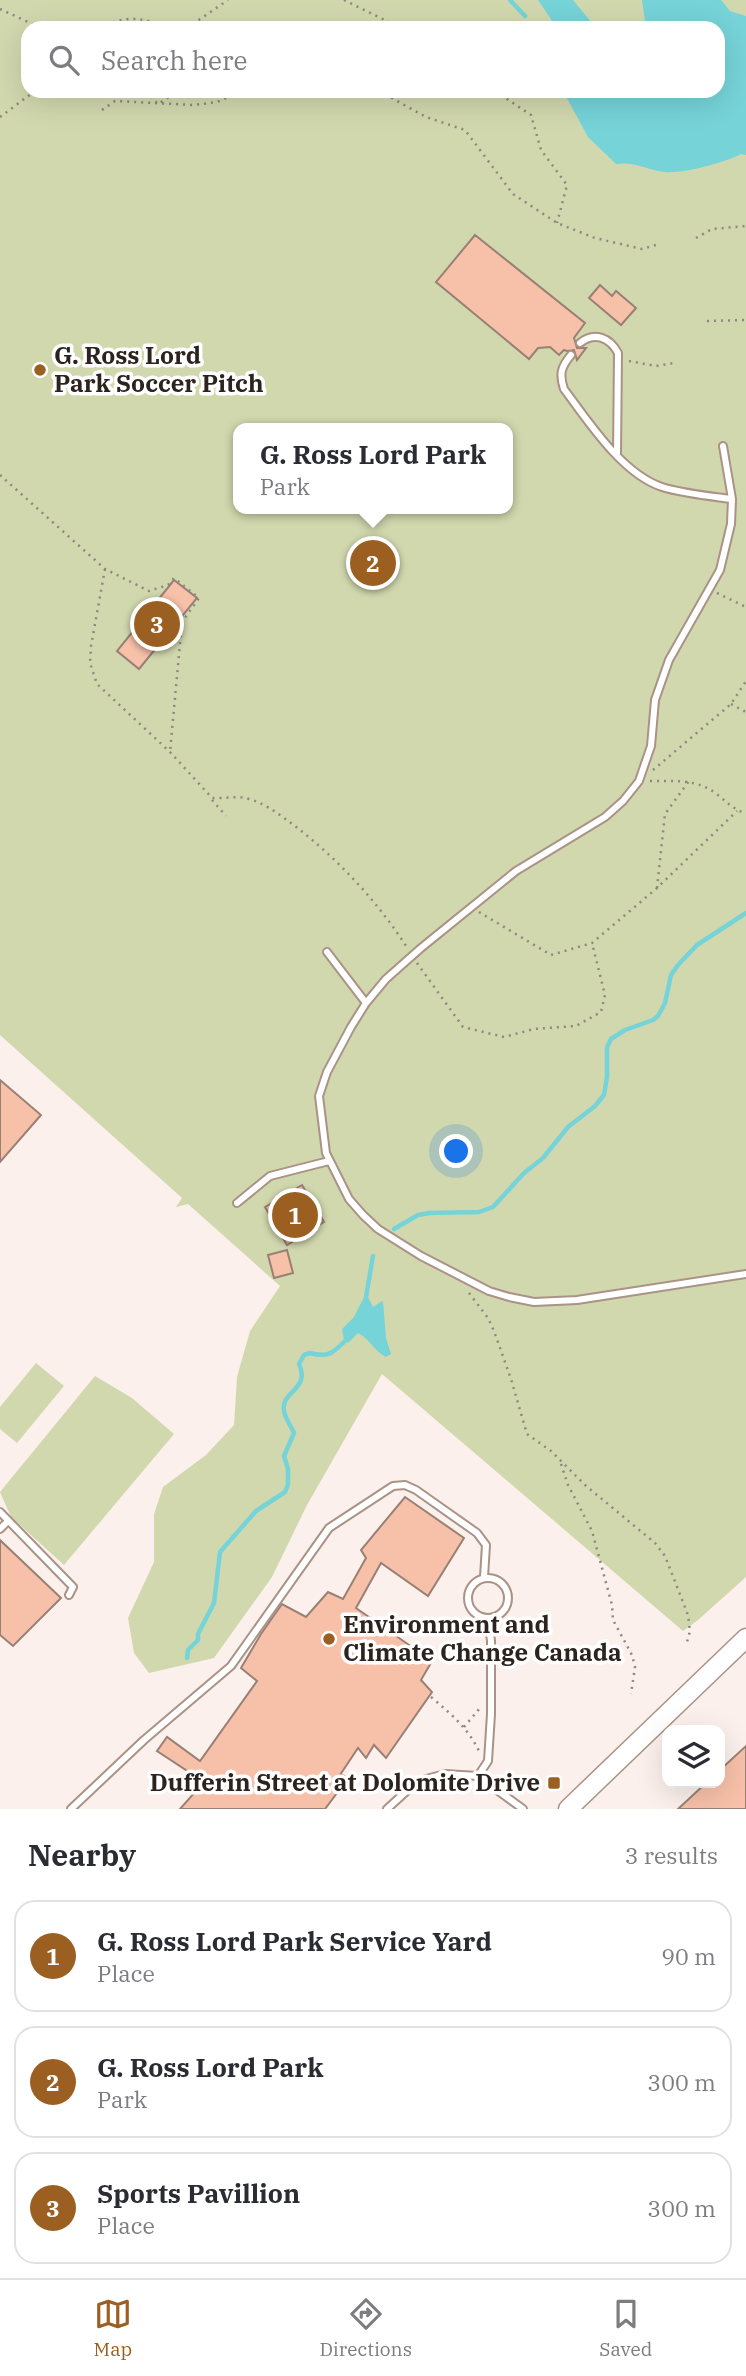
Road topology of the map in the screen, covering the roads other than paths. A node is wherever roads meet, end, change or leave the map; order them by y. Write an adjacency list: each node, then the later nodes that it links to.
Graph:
1 (580, 343): 4 (lane)
2 (570, 355): 4 (lane)
3 (723, 446): 5 (lane)
4 (617, 455): 5 (lane)
5 (732, 499): 7 (lane)
6 (327, 952): 7 (lane)
7 (366, 1003): 8 (lane)
8 (329, 1161): 9 (lane); 10 (lane)
9 (237, 1203)
10 (746, 1274)
11 (0, 1512): 12 (lane)
12 (8, 1521): 13 (lane); 15 (lane)
13 (0, 1529)
14 (484, 1577): 16 (lane); 16 (lane); 19 (lane)
15 (69, 1595)
16 (488, 1618): 18 (lane)
17 (746, 1638): 22 (main road)
18 (478, 1776): 20 (lane); 21 (lane)
19 (71, 1809)
20 (387, 1809)
21 (523, 1809)
22 (568, 1809)

